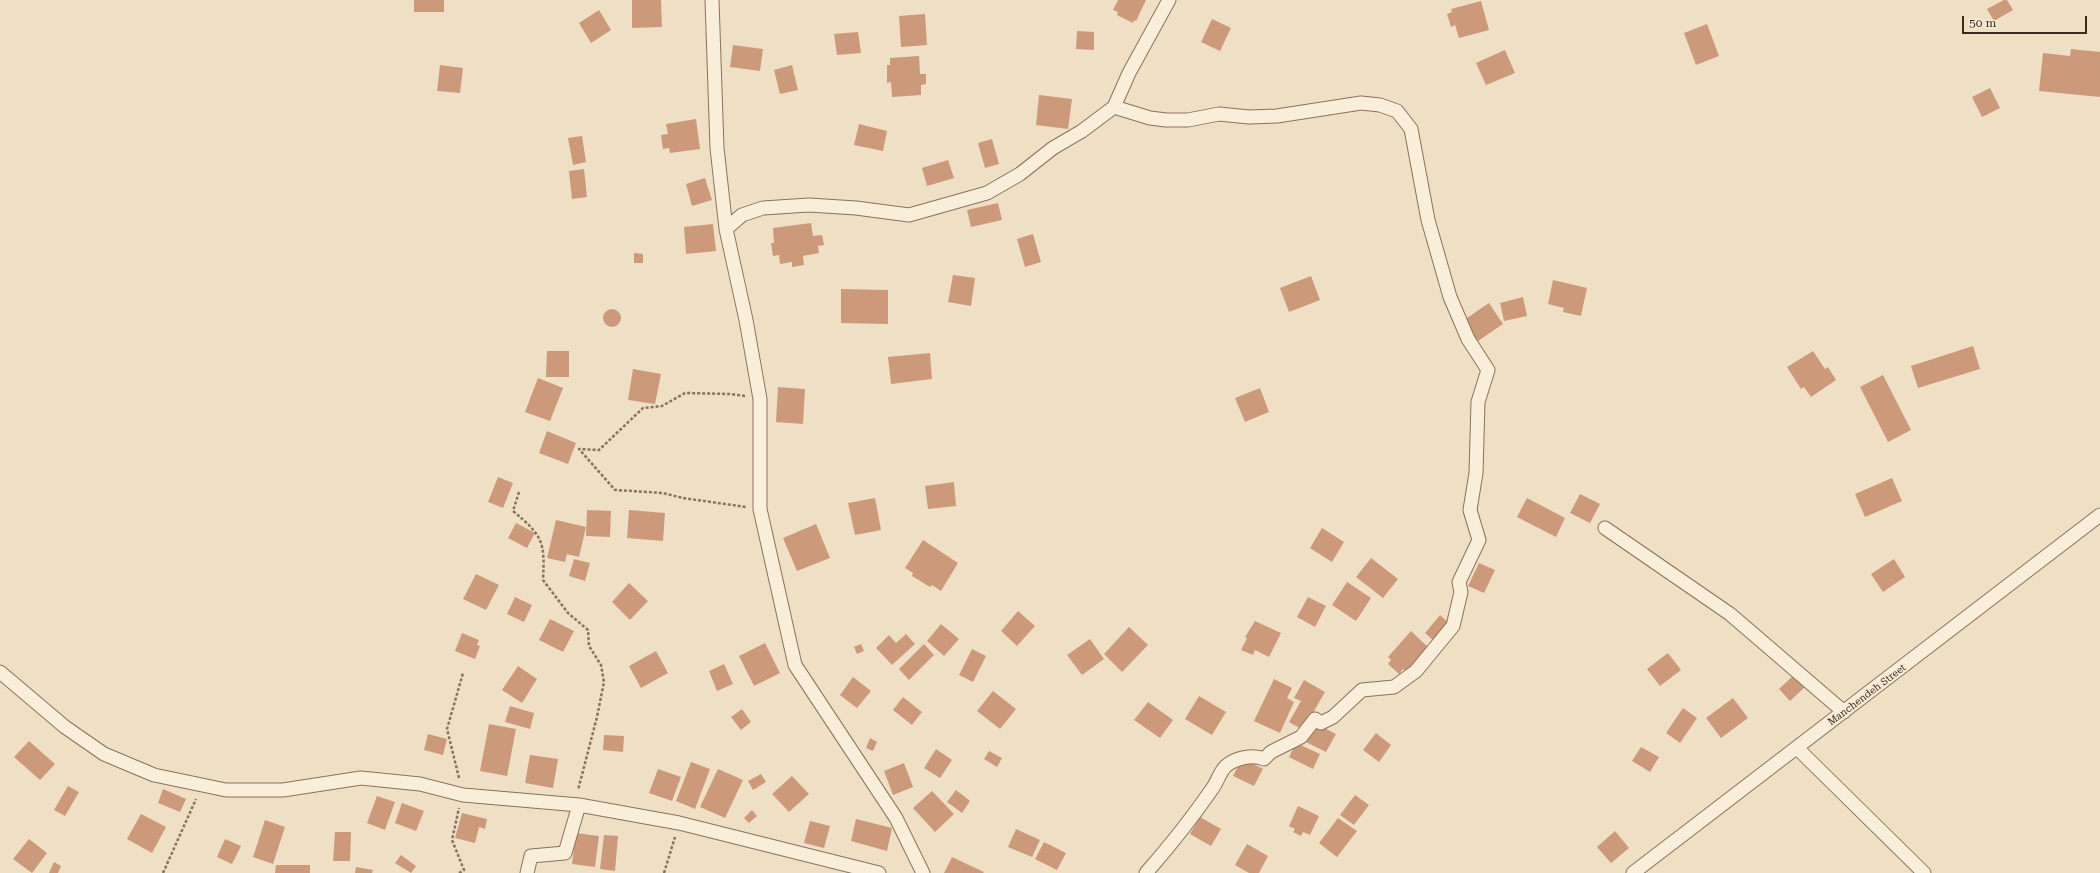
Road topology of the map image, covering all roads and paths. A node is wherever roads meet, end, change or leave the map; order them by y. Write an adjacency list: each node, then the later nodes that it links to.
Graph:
1 (712, 0): 4 (street)
2 (1169, 0): 3 (street)
3 (1114, 108): 4 (street); 24 (street)
4 (726, 229): 5 (street)
5 (760, 399): 7 (street); 7 (path)
6 (519, 492): 16 (path)
7 (760, 509): 23 (street)
8 (2100, 516): 12 (street, Manchendeh Street)
9 (1605, 528): 12 (street)
10 (0, 672): 14 (street)
11 (463, 673): 15 (path)
12 (1844, 712): 13 (street, Manchendeh Street)
13 (1798, 748): 25 (street, Manchendeh Street); 26 (street)
14 (203, 785): 15 (street); 18 (path)
15 (463, 795): 16 (street); 19 (path)
16 (579, 806): 17 (street); 20 (street)
17 (679, 824): 21 (path); 22 (street)
18 (163, 873)
19 (459, 873)
20 (527, 873)
21 (664, 873)
22 (879, 873)
23 (923, 873)
24 (1146, 873)
25 (1633, 873)
26 (1924, 873)

